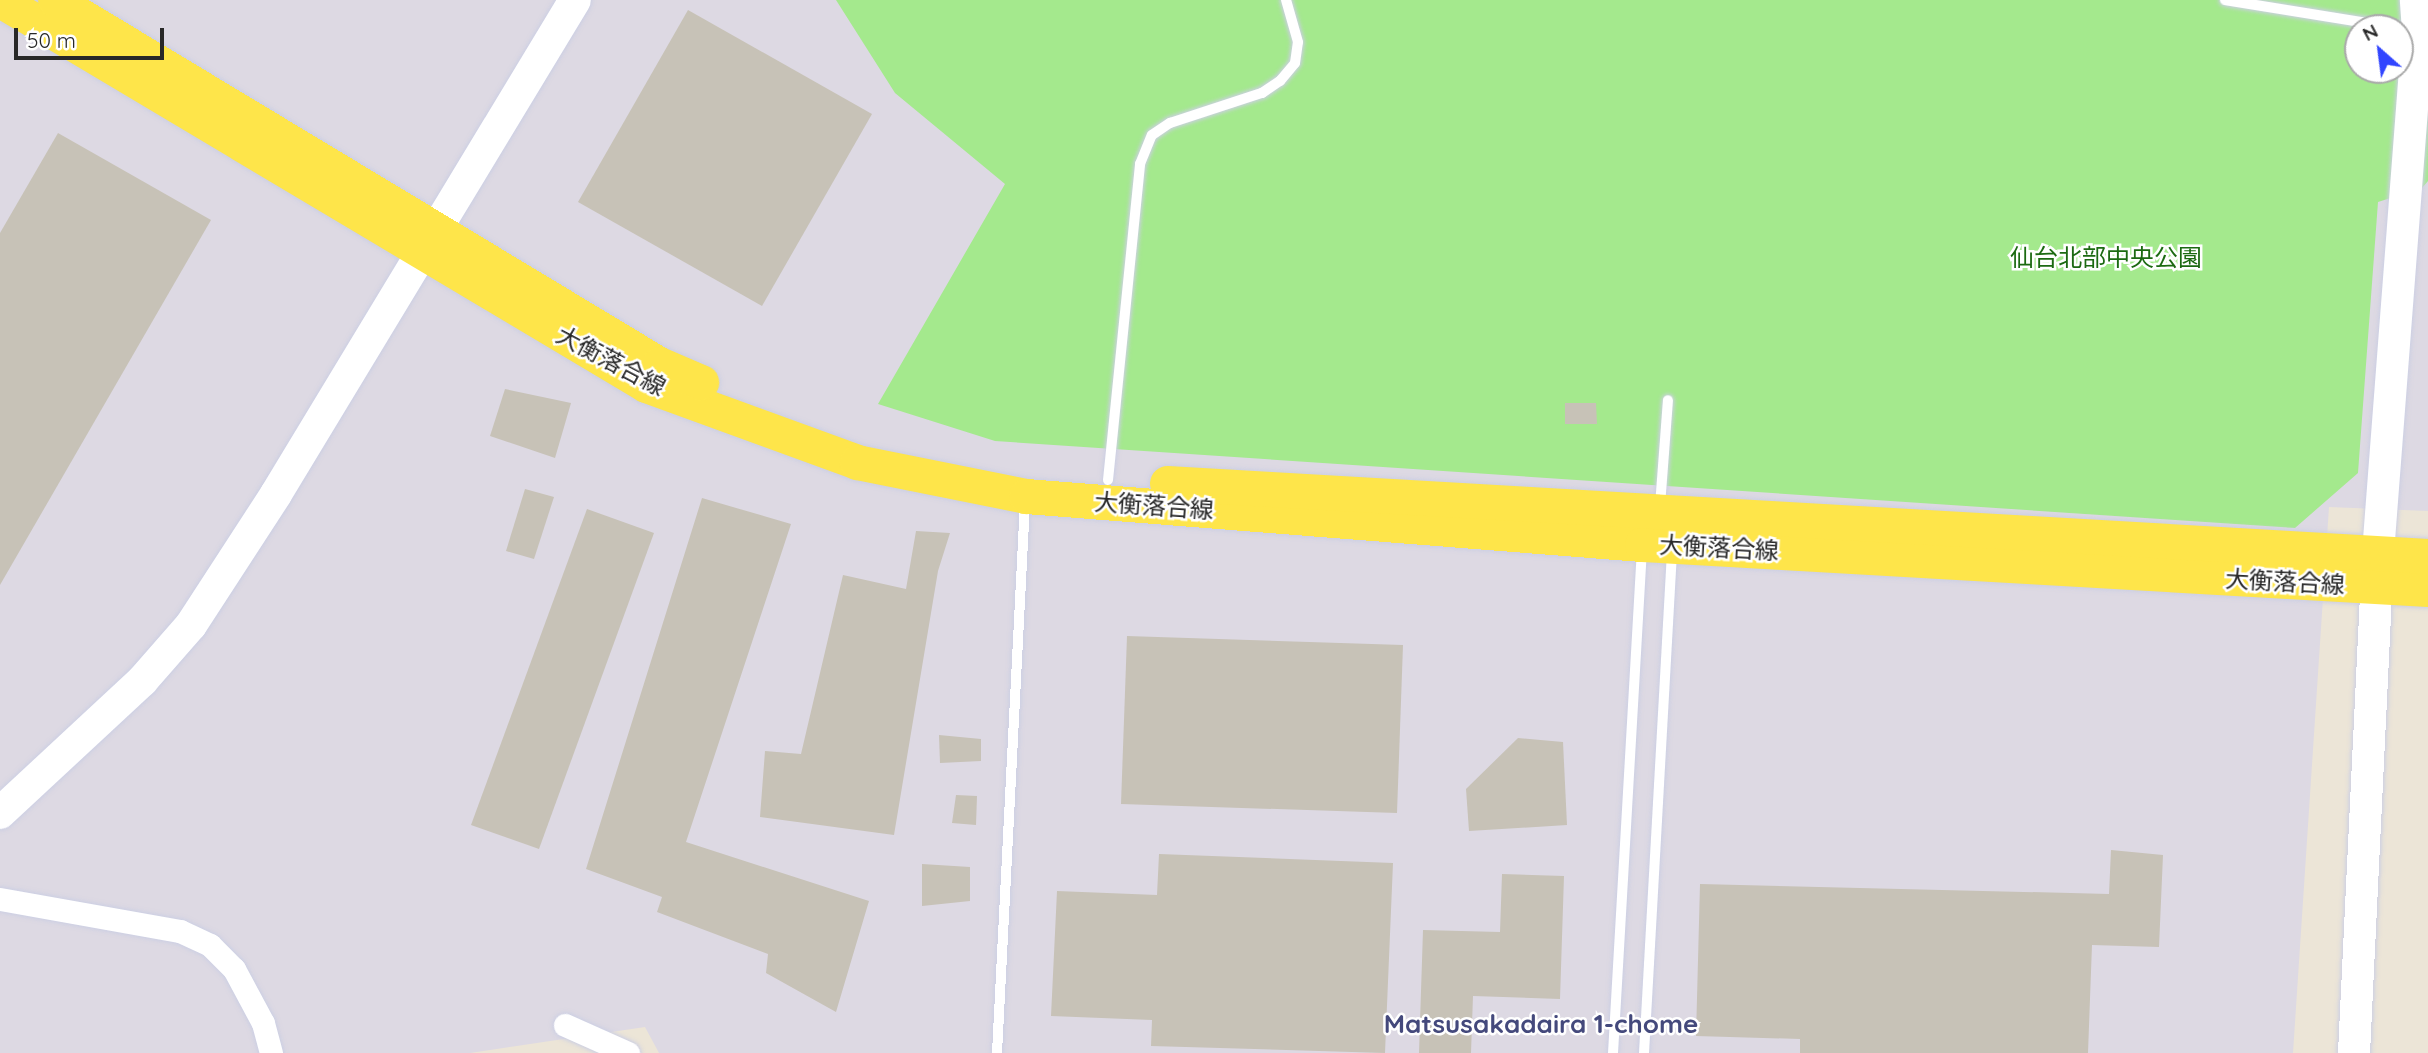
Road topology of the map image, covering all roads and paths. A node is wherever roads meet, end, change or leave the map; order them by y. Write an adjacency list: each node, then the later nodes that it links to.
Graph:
1 (0, 0): 8 (main road, 大衡落合線)
2 (55, 0): 8 (main road, 大衡落合線)
3 (575, 0): 8 (street)
4 (1286, 0): 10 (lane)
5 (2225, 0): 6 (lane)
6 (2344, 14)
7 (2404, 84): 13 (street)
8 (429, 240): 10 (main road, 大衡落合線); 11 (main road, 大衡落合線); 17 (street)
9 (1668, 400): 12 (lane)
10 (1108, 480): 12 (main road, 大衡落合線)
11 (1026, 496): 12 (main road, 大衡落合線); 22 (lane)
12 (1658, 529): 13 (main road, 大衡落合線); 15 (main road, 大衡落合線); 23 (lane); 24 (lane)
13 (2378, 553): 14 (main road, 大衡落合線); 15 (street)
14 (2428, 556)
15 (2377, 587): 16 (main road, 大衡落合線); 25 (street)
16 (2428, 589)
17 (0, 813)
18 (0, 899): 20 (street)
19 (565, 1025): 21 (street)
20 (271, 1053)
21 (628, 1053)
22 (997, 1053)
23 (1613, 1053)
24 (1644, 1053)
25 (2354, 1053)

